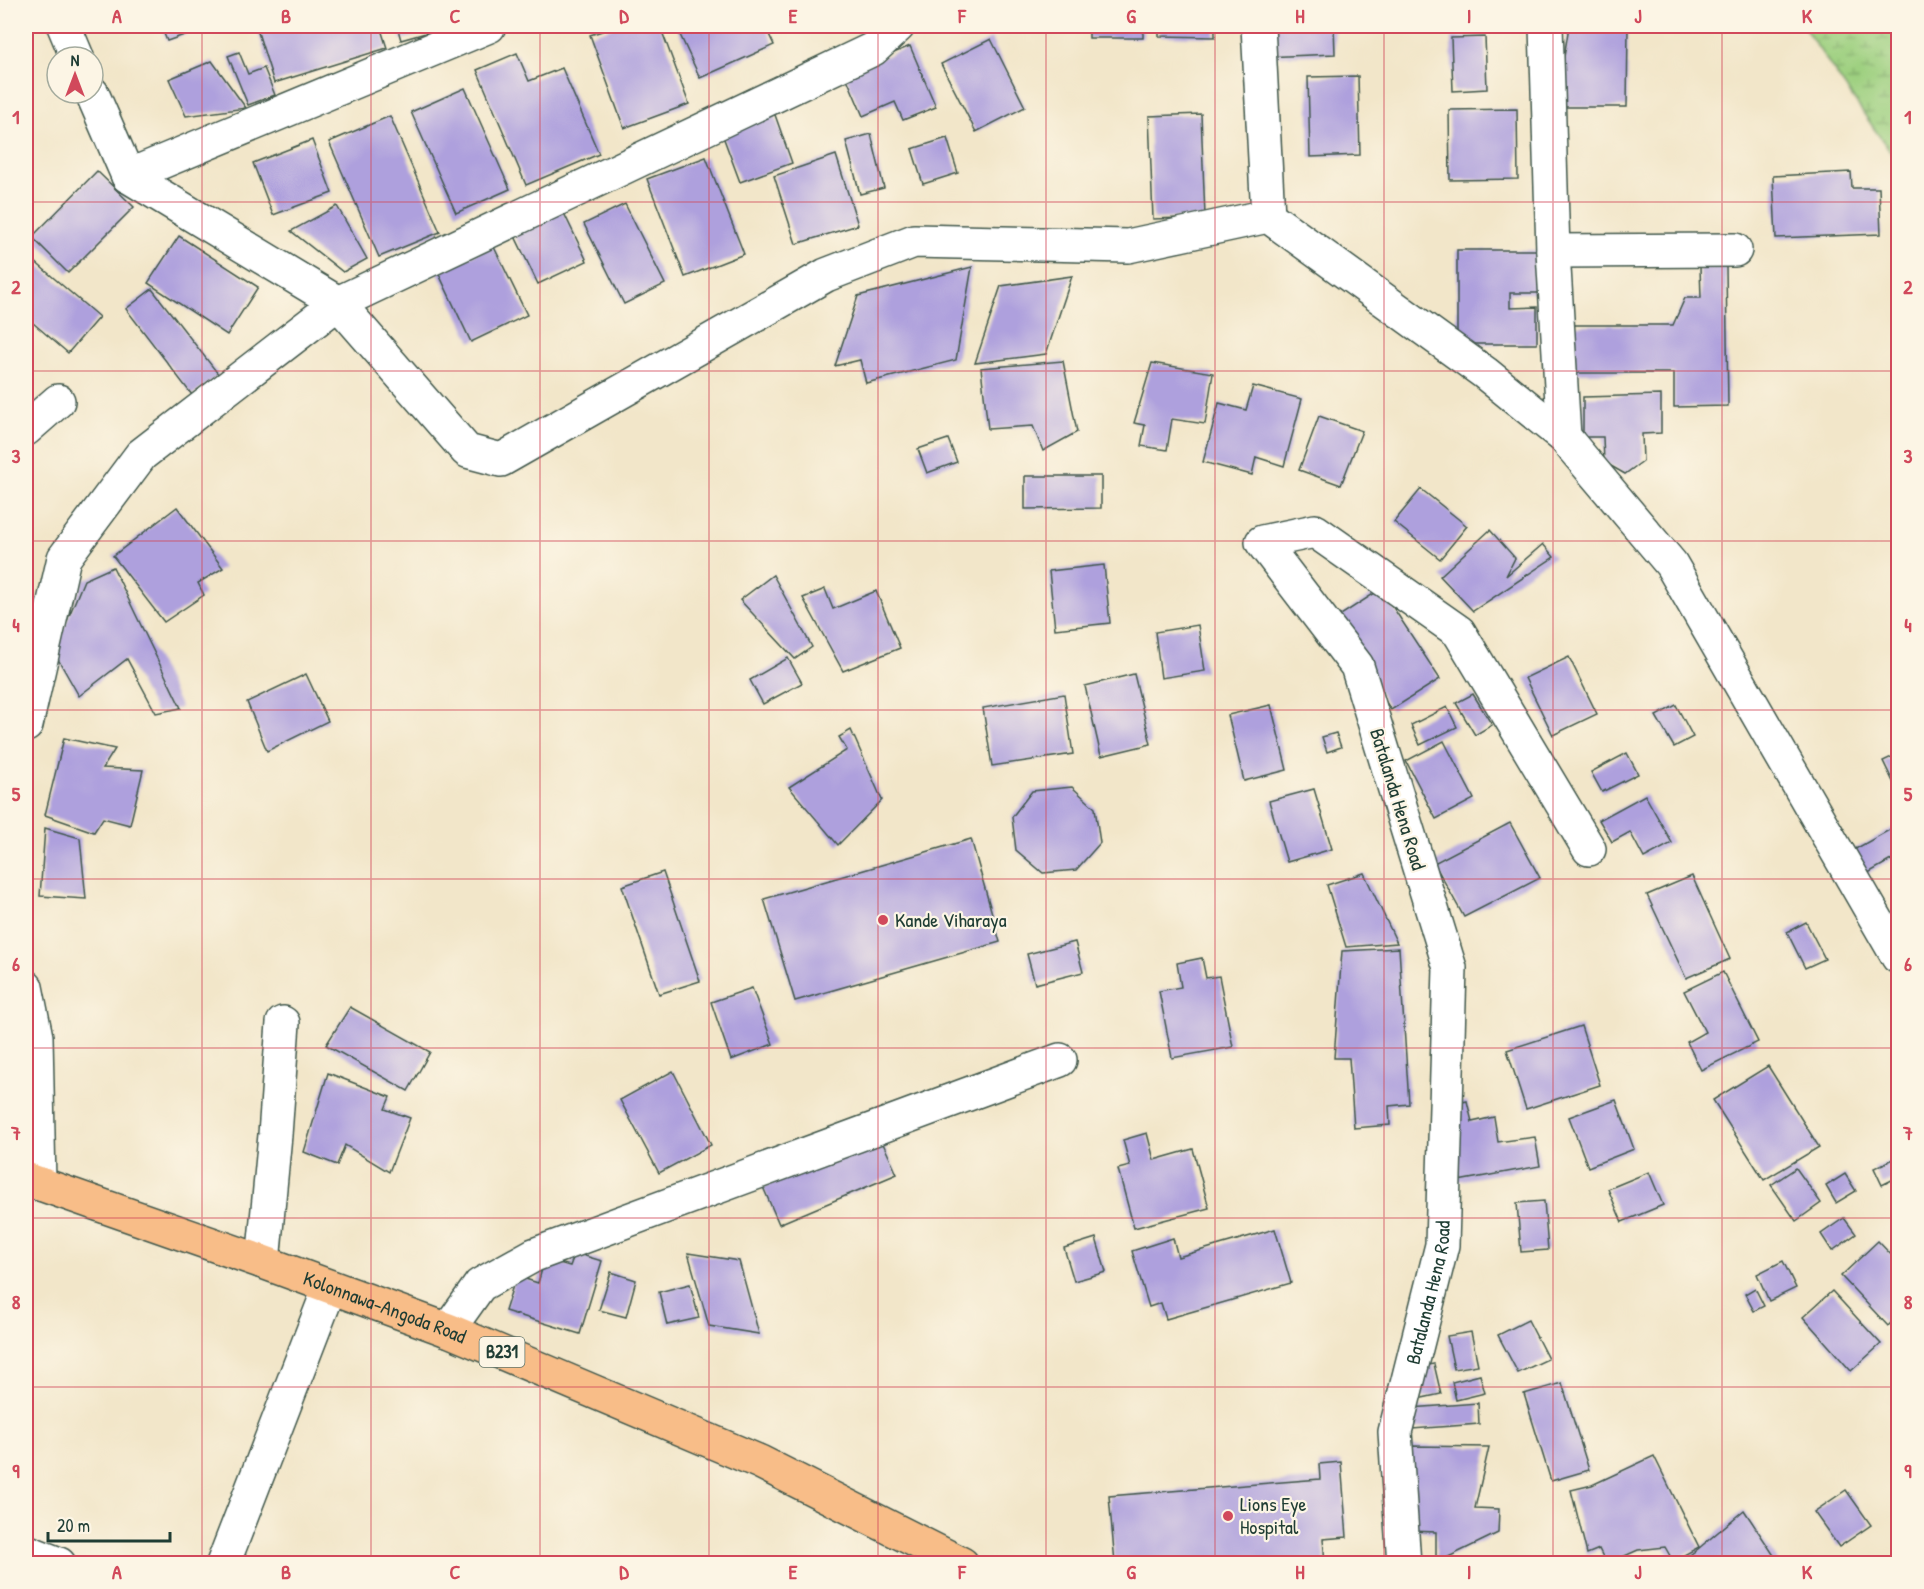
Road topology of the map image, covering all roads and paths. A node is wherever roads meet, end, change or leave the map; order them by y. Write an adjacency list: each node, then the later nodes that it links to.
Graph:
1 (64, 26): 6 (street)
2 (489, 26): 8 (street)
3 (898, 26): 12 (street)
4 (1258, 26): 9 (street)
5 (1546, 26): 11 (street)
6 (72, 45)
7 (98, 105): 8 (street)
8 (128, 176): 12 (street)
9 (1268, 216): 12 (street); 15 (street)
10 (1735, 250): 11 (street)
11 (1553, 251): 15 (street)
12 (338, 303): 16 (street)
13 (58, 401): 14 (street)
14 (26, 429)
15 (1564, 437): 18 (street)
16 (26, 725)
17 (1589, 849): 30 (street, Batalanda Hena Road)
18 (1899, 957)
19 (26, 987): 22 (street)
20 (283, 1023): 23 (street)
21 (1060, 1060): 25 (street)
22 (32, 1181): 23 (main road, Kolonnawa-Angoda Road / B231)
23 (263, 1262): 24 (main road, Kolonnawa-Angoda Road / B231)
24 (330, 1287): 25 (main road, Kolonnawa-Angoda Road / B231); 28 (street)
25 (448, 1329): 29 (main road, Kolonnawa-Angoda Road / B231)
26 (26, 1551): 27 (street)
27 (59, 1563)
28 (223, 1563)
29 (962, 1563)
30 (1404, 1563)

